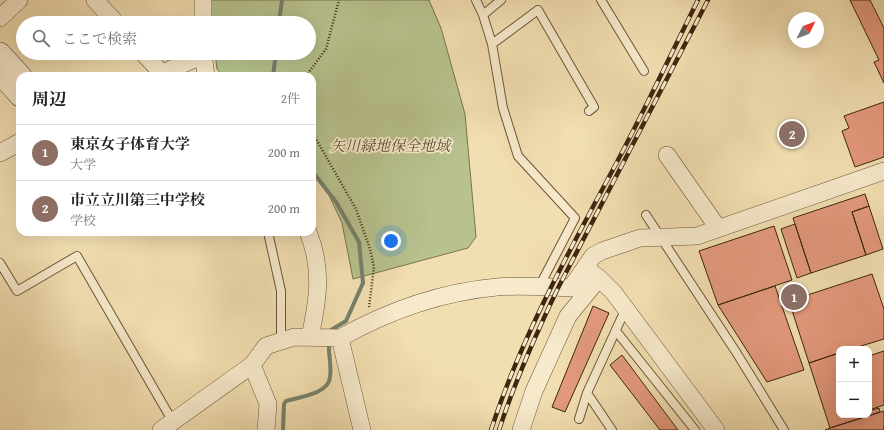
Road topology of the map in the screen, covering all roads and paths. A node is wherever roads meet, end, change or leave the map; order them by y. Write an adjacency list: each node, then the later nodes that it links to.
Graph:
1 (19, 0): 11 (street)
2 (95, 0): 9 (street)
3 (203, 0): 10 (street)
4 (339, 0): 22 (path)
5 (476, 0): 8 (lane)
6 (501, 0): 8 (lane)
7 (600, 0): 17 (lane)
8 (483, 15): 12 (lane)
9 (110, 16)
10 (203, 16)
11 (0, 18)
12 (492, 44): 25 (lane); 39 (lane)
13 (0, 53): 18 (street)
14 (148, 60): 19 (street)
15 (190, 60): 20 (street)
16 (204, 60): 21 (street)
17 (644, 71)
18 (17, 72)
19 (157, 72)
20 (165, 72)
21 (205, 72)
22 (309, 72)
23 (0, 74): 24 (street)
24 (16, 92)
25 (588, 111)
26 (316, 139): 41 (path)
27 (16, 144): 28 (street)
28 (0, 153)
29 (667, 155): 32 (street)
30 (884, 171): 32 (street)
31 (646, 215): 35 (lane)
32 (718, 228): 35 (street)
33 (269, 236): 45 (lane)
34 (309, 236): 43 (street)
35 (658, 236): 37 (street); 56 (lane)
36 (0, 263): 49 (lane)
37 (585, 268): 38 (street); 39 (street)
38 (599, 278): 40 (street); 52 (street)
39 (538, 288): 41 (street)
40 (626, 308): 42 (lane); 55 (street)
41 (366, 323): 44 (street)
42 (616, 331): 47 (lane); 54 (lane)
43 (316, 337): 44 (street); 45 (street)
44 (340, 338): 51 (street)
45 (282, 341): 46 (street)
46 (252, 365): 49 (street); 50 (street)
47 (587, 393): 48 (lane); 53 (lane)
48 (579, 419)
49 (167, 426)
50 (266, 430)
51 (362, 430)
52 (521, 430)
53 (612, 430)
54 (695, 430)
55 (716, 430)
56 (784, 430)

